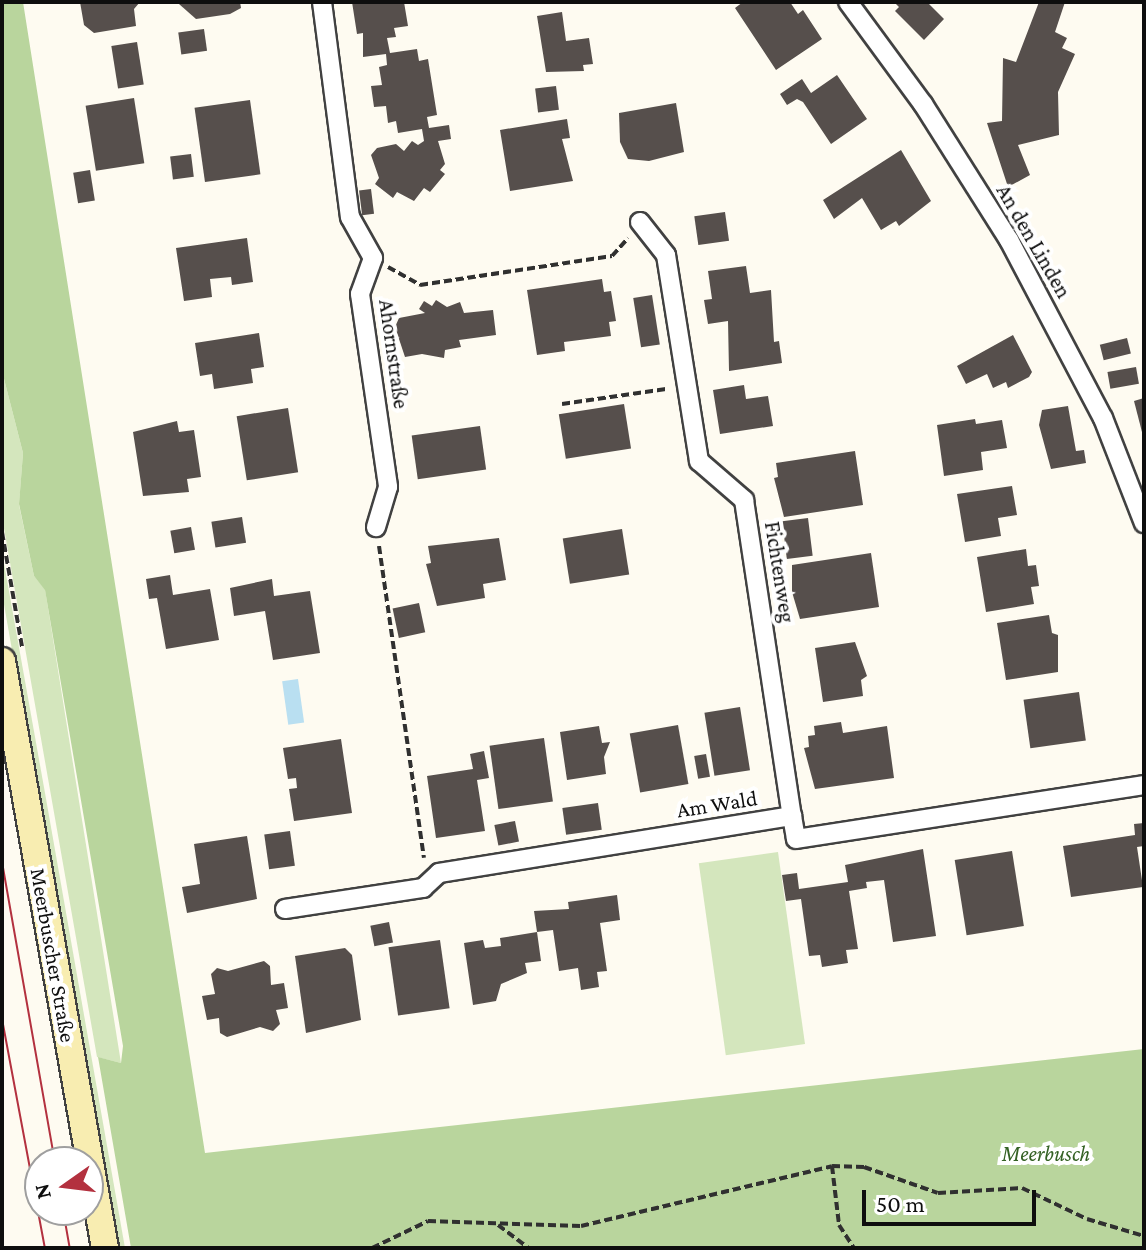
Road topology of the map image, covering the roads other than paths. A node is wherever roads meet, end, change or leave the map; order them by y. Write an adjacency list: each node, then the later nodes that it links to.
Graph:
1 (322, 2): 5 (street, Ahornstraße)
2 (848, 2): 4 (street, An den Linden)
3 (640, 222): 8 (street, Fichtenweg)
4 (1144, 523)
5 (376, 527)
6 (2, 661): 10 (main road, Meerbuscher Straße)
7 (1144, 785): 8 (street)
8 (792, 816): 9 (street, Am Wald)
9 (285, 909)
10 (105, 1248)

